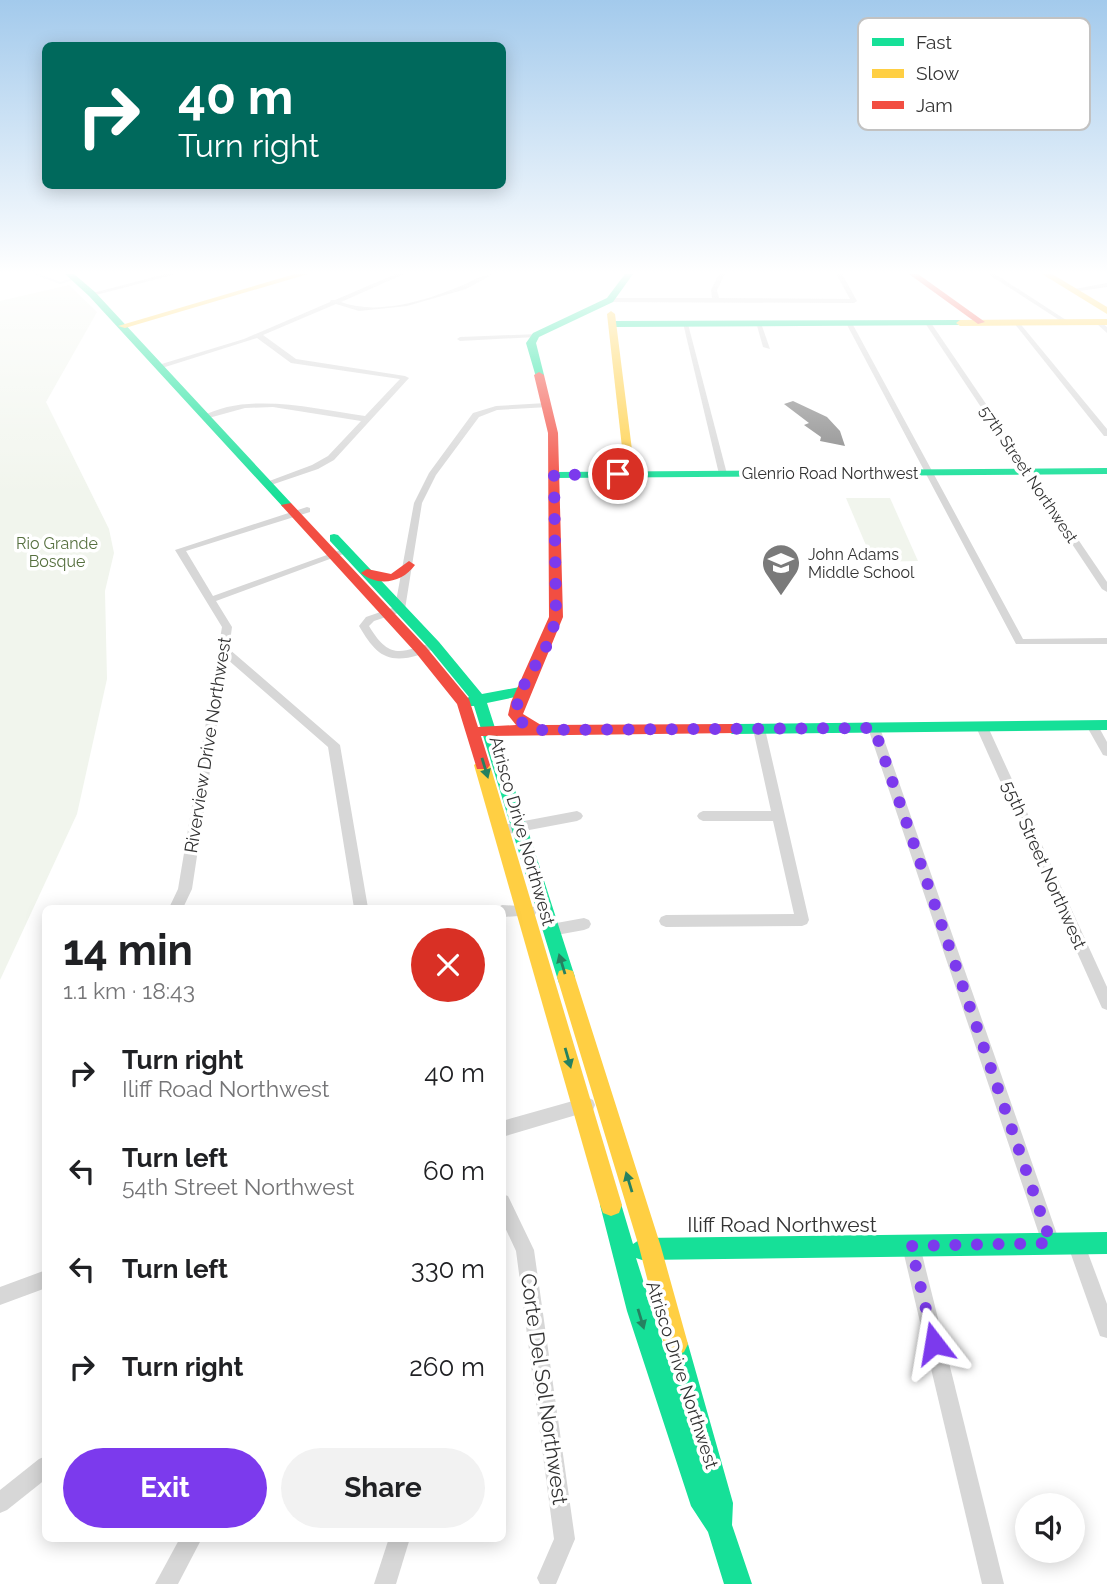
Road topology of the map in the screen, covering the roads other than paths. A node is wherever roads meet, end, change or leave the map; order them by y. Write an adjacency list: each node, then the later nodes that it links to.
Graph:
1 (148, 348): 10 (street, Atrisco Drive Northwest)
2 (218, 348): 10 (street)
3 (276, 348): 13 (street)
4 (531, 348): 11 (street)
5 (615, 348): 18 (street)
6 (691, 348): 19 (street)
7 (862, 348): 17 (street)
8 (945, 348): 16 (street, 57th Street Northwest)
9 (1037, 348): 14 (street)
10 (164, 365): 12 (street, Atrisco Drive Northwest)
11 (545, 405): 20 (street); 24 (street)
12 (211, 415): 13 (street); 21 (street, Atrisco Drive Northwest)
13 (367, 419): 21 (street)
14 (1107, 435)
15 (1107, 471): 16 (street, Glenrio Road Northwest)
16 (1028, 472): 17 (street, Glenrio Road Northwest); 26 (street, 57th Street Northwest)
17 (929, 473): 19 (street, Glenrio Road Northwest); 29 (street)
18 (630, 474): 19 (street, Glenrio Road Northwest); 20 (street, Glenrio Road Northwest)
19 (723, 474)
20 (554, 475): 32 (street)
21 (273, 481): 22 (street, Atrisco Drive Northwest)
22 (301, 512): 23 (street, Atrisco Drive Northwest); 27 (street, Riverview Drive Northwest)
23 (340, 553): 25 (street, Atrisco Drive Northwest); 27 (street); 28 (street, Atrisco Drive Northwest)
24 (409, 565): 25 (street); 28 (street)
25 (367, 573): 28 (street, Atrisco Drive Northwest)
26 (1107, 589)
27 (210, 600): 31 (street, Riverview Drive Northwest)
28 (393, 611): 30 (street, Atrisco Drive Northwest); 30 (street)
29 (1107, 641)
30 (428, 648): 33 (street, Atrisco Drive Northwest)
31 (224, 650): 45 (street, Riverview Drive Northwest); 46 (street)
32 (520, 692): 33 (street); 38 (street)
33 (472, 702): 39 (street, Atrisco Drive Northwest)
34 (1100, 725): 35 (street); 40 (street)
35 (982, 727): 36 (street); 53 (street, 55th Street Northwest)
36 (874, 728): 37 (street); 58 (street)
37 (759, 729): 38 (street); 43 (street)
38 (538, 730): 39 (street)
39 (482, 731): 44 (street, Atrisco Drive Northwest)
40 (1107, 752)
41 (578, 816): 44 (street)
42 (703, 816): 43 (street)
43 (778, 816): 50 (street)
44 (511, 829): 47 (street, Atrisco Drive Northwest); 49 (street, Atrisco Drive Northwest)
45 (177, 905)
46 (361, 905)
47 (544, 910): 49 (street); 52 (street, Atrisco Drive Northwest)
48 (506, 911): 49 (street)
49 (525, 911): 55 (street, Atrisco Drive Northwest, one-way to 55)
50 (666, 921)
51 (584, 924): 52 (street)
52 (551, 930): 54 (street, Atrisco Drive Northwest, one-way to 52)
53 (1107, 1003)
54 (604, 1101): 55 (street); 62 (street, Atrisco Drive Northwest, one-way to 54)
55 (582, 1107): 56 (street); 63 (street, Atrisco Drive Northwest)
56 (506, 1128)
57 (506, 1210): 73 (street, Corte Del Sol Northwest)
58 (1051, 1243): 59 (street, Iliff Road Northwest); 61 (street, Iliff Road Northwest)
59 (1076, 1243): 60 (street, Iliff Road Northwest); 66 (street)
60 (1107, 1243)
61 (911, 1246): 62 (street, Iliff Road Northwest); 78 (street)
62 (650, 1247): 63 (street, Iliff Road Northwest); 69 (street, Atrisco Drive Northwest)
63 (625, 1252): 69 (street, Atrisco Drive Northwest, one-way to 69)
64 (42, 1280): 65 (street)
65 (0, 1296)
66 (1107, 1329)
67 (42, 1469): 68 (street)
68 (0, 1503)
69 (719, 1525): 72 (street, Atrisco Drive Northwest)
70 (190, 1542): 74 (street)
71 (399, 1542): 75 (street)
72 (731, 1562): 76 (street); 77 (street, Atrisco Drive Northwest)
73 (548, 1578)
74 (166, 1584)
75 (385, 1584)
76 (719, 1584)
77 (738, 1584)
78 (993, 1584)

